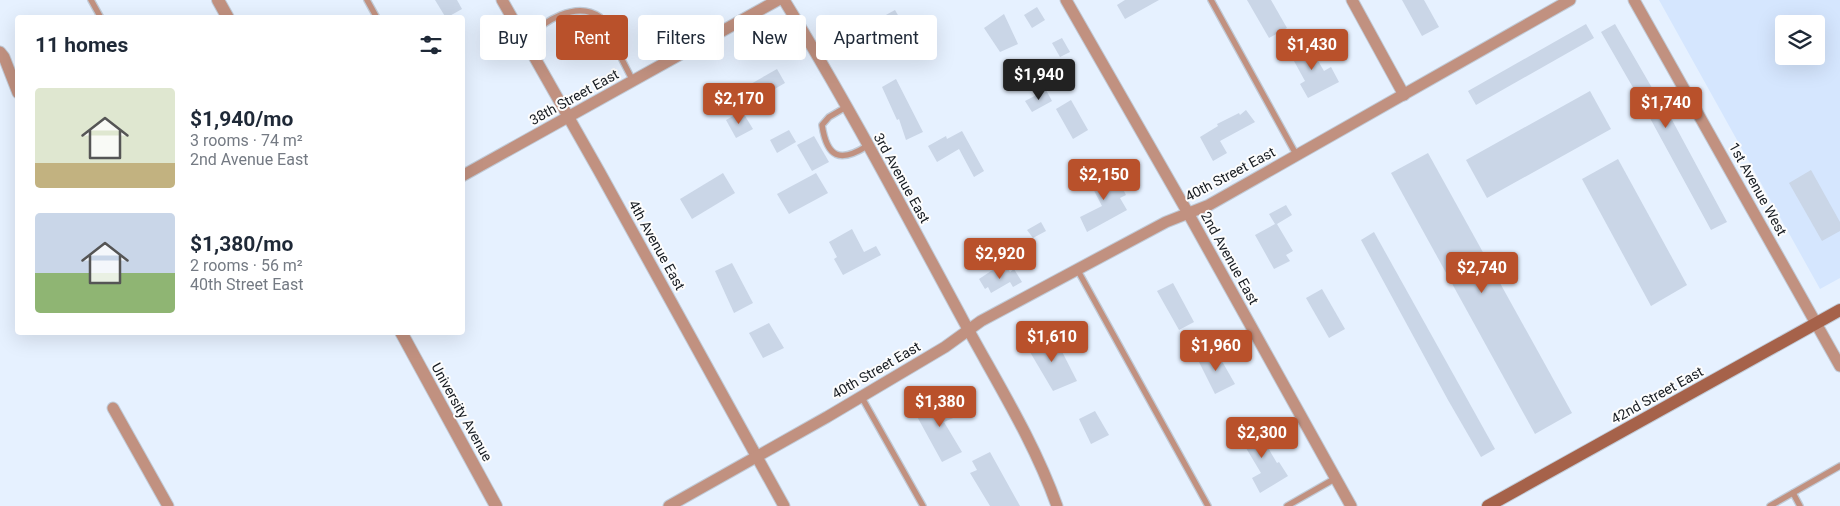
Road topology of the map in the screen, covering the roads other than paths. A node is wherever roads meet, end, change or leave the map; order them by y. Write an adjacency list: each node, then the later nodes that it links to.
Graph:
1 (91, 0): 14 (lane)
2 (218, 0): 15 (street)
3 (367, 0): 16 (lane)
4 (502, 0): 17 (street, 4th Avenue East)
5 (778, 0): 21 (street, 38th Street East)
6 (784, 0): 24 (street, 3rd Avenue East)
7 (1066, 0): 29 (street, 2nd Avenue East)
8 (1211, 0): 27 (lane)
9 (1352, 0): 23 (street)
10 (1570, 0): 23 (street, 40th Street East)
11 (1634, 0): 32 (street, 1st Avenue West)
12 (580, 3): 21 (lane)
13 (572, 5): 18 (lane)
14 (99, 15)
15 (226, 15)
16 (375, 15)
17 (510, 15)
18 (546, 20)
19 (0, 52): 22 (street)
20 (536, 60): 25 (street, 4th Avenue East)
21 (633, 81): 25 (street, 38th Street East)
22 (15, 86)
23 (1404, 96): 27 (street, 40th Street East)
24 (846, 107): 26 (street, 3rd Avenue East); 26 (lane)
25 (569, 117): 28 (street, 38th Street East); 38 (street, 4th Avenue East)
26 (868, 146): 33 (street, 3rd Avenue East)
27 (1297, 156): 29 (street, 40th Street East)
28 (465, 174)
29 (1188, 213): 30 (street, 40th Street East); 40 (street, 2nd Avenue East)
30 (1078, 269): 33 (street, 40th Street East); 48 (lane)
31 (1840, 310): 32 (main road, 42nd Street East)
32 (1815, 324): 35 (street, 1st Avenue West); 51 (main road, 42nd Street East)
33 (969, 330): 36 (street, 40th Street East); 47 (street, 3rd Avenue East)
34 (403, 335): 43 (street, University Avenue)
35 (1840, 366)
36 (861, 396): 38 (street, 40th Street East); 46 (lane)
37 (113, 408): 42 (street)
38 (756, 456): 44 (street, 40th Street East); 45 (street, 4th Avenue East)
39 (1840, 466): 41 (lane)
40 (1336, 478): 49 (lane); 50 (street, 2nd Avenue East)
41 (1793, 493): 52 (lane); 53 (lane)
42 (168, 506)
43 (496, 506)
44 (669, 506)
45 (784, 506)
46 (923, 506)
47 (1057, 506)
48 (1208, 506)
49 (1287, 506)
50 (1352, 506)
51 (1488, 506)
52 (1770, 506)
53 (1800, 506)

